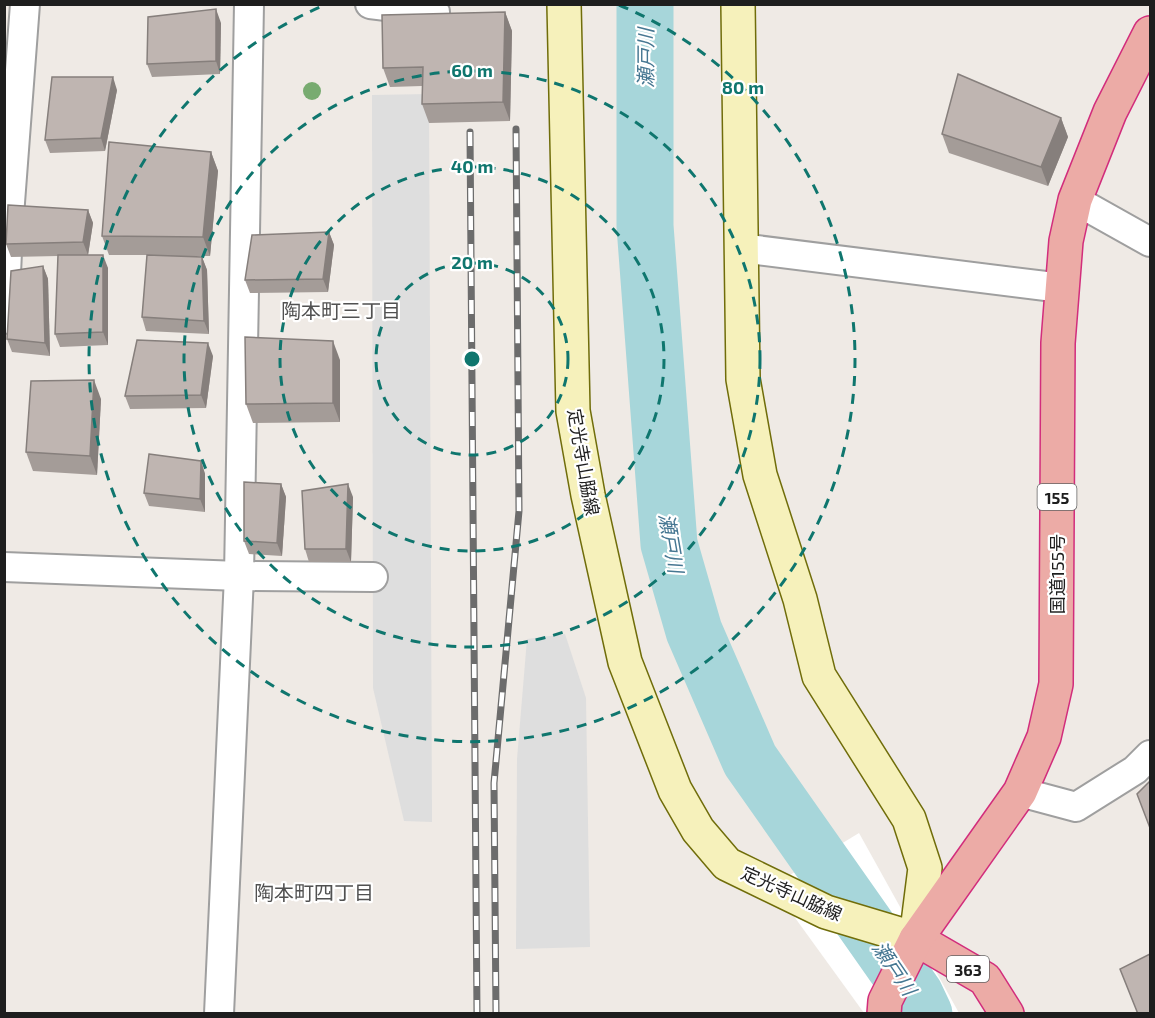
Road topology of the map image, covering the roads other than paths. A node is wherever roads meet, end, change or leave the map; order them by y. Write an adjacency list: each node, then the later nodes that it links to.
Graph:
1 (25, 4): 9 (street)
2 (249, 4): 15 (street)
3 (370, 4): 6 (street)
4 (564, 4): 19 (main road, 定光寺山脇線)
5 (738, 4): 11 (main road)
6 (435, 12)
7 (1150, 33): 8 (highway, 国道155号 / 155)
8 (1075, 200): 10 (street); 12 (highway, 国道155号 / 155)
9 (6, 229): 13 (street)
10 (1150, 242)
11 (740, 248): 12 (street); 19 (main road)
12 (1062, 288): 18 (highway, 国道155号 / 155)
13 (4, 319)
14 (4, 567): 15 (street)
15 (239, 576): 16 (street); 20 (street)
16 (373, 577)
17 (1150, 755): 18 (street)
18 (1020, 792): 19 (highway, 国道155号 / 155)
19 (916, 939): 21 (highway, 国道155号 / 155); 22 (highway, 363)
20 (219, 1014)
21 (884, 1014)
22 (1007, 1014)

